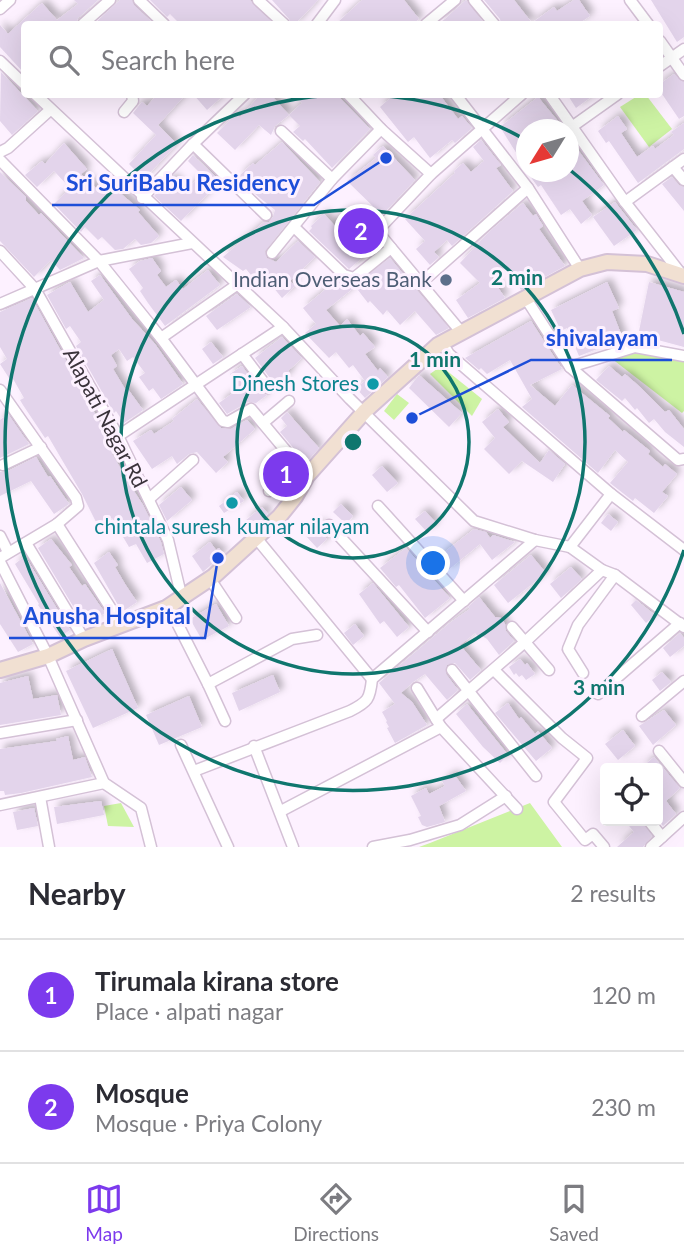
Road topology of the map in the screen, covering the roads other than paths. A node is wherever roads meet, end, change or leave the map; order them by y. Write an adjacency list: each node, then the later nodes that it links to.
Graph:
1 (10, 0): 9 (street)
2 (110, 0): 10 (street)
3 (139, 0): 11 (street)
4 (258, 0): 12 (street)
5 (335, 0): 13 (street)
6 (455, 0): 14 (street)
7 (474, 0): 15 (street)
8 (630, 0): 16 (street)
9 (0, 9)
10 (86, 21)
11 (161, 21)
12 (281, 21)
13 (319, 21)
14 (429, 21)
15 (492, 21)
16 (646, 21)
17 (663, 46): 19 (street)
18 (684, 48): 19 (street)
19 (671, 58): 21 (street); 22 (street)
20 (0, 61): 23 (street)
21 (663, 64)
22 (684, 75)
23 (21, 77)
24 (39, 98): 32 (street)
25 (133, 98): 33 (street)
26 (237, 98): 40 (street)
27 (352, 98): 36 (street)
28 (457, 98): 37 (street)
29 (518, 98): 37 (street)
30 (553, 98): 34 (street)
31 (612, 98): 35 (street)
32 (50, 110): 41 (street); 49 (street)
33 (124, 111)
34 (568, 119)
35 (579, 122)
36 (381, 129): 45 (street); 46 (street)
37 (483, 130): 45 (street); 48 (street)
38 (281, 131): 46 (street)
39 (579, 135): 50 (street)
40 (193, 144): 49 (street); 51 (street)
41 (0, 152)
42 (684, 159): 44 (street)
43 (0, 160): 57 (street)
44 (673, 167): 47 (street); 50 (street)
45 (431, 174): 54 (street)
46 (332, 179): 52 (street)
47 (684, 180)
48 (528, 188): 58 (street); 60 (street)
49 (142, 198): 53 (street)
50 (625, 202): 59 (street)
51 (266, 215)
52 (294, 227): 54 (street); 56 (street)
53 (192, 243): 57 (street); 61 (street)
54 (391, 248): 60 (street)
55 (0, 251): 62 (street, Alapati Nagar Rd)
56 (272, 253)
57 (99, 261): 62 (street); 67 (street)
58 (580, 269): 59 (street); 63 (street)
59 (683, 275)
60 (421, 283): 66 (street)
61 (238, 285): 65 (street); 67 (street)
62 (35, 289): 64 (street); 78 (street, Alapati Nagar Rd)
63 (525, 298): 66 (street); 71 (street)
64 (0, 304)
65 (283, 327): 69 (street); 76 (street)
66 (461, 333): 68 (street)
67 (161, 338): 72 (street)
68 (442, 343): 76 (street); 85 (street)
69 (242, 355): 72 (street); 73 (street)
70 (684, 356): 71 (street)
71 (570, 367): 80 (street)
72 (197, 384): 77 (street); 78 (street)
73 (268, 388)
74 (0, 390): 79 (street)
75 (289, 401): 77 (street)
76 (365, 411): 83 (street); 93 (street)
77 (262, 423): 83 (street)
78 (118, 436): 87 (street, Alapati Nagar Rd)
79 (41, 447): 82 (street); 89 (street)
80 (684, 459)
81 (193, 460): 87 (street)
82 (2, 465)
83 (307, 476): 86 (street)
84 (269, 491): 86 (street)
85 (611, 494): 95 (street); 96 (street)
86 (295, 497): 92 (street)
87 (149, 499): 101 (street, Alapati Nagar Rd)
88 (378, 506): 102 (street)
89 (57, 524): 94 (street); 106 (street)
90 (328, 525): 108 (street)
91 (0, 536): 97 (street)
92 (257, 538): 100 (street); 118 (street)
93 (535, 540): 95 (street); 102 (street)
94 (26, 542): 97 (street); 110 (street)
95 (570, 547): 98 (street)
96 (684, 550)
97 (3, 557): 112 (street)
98 (602, 570): 99 (street); 111 (street)
99 (615, 575): 105 (street); 117 (street)
100 (210, 579): 101 (street); 104 (street)
101 (182, 599): 103 (street)
102 (464, 601): 108 (street)
103 (169, 607): 106 (street); 120 (street)
104 (236, 618)
105 (682, 625): 123 (street)
106 (122, 626): 110 (street)
107 (512, 627): 111 (street)
108 (428, 632): 118 (street)
109 (317, 635): 120 (street)
110 (84, 639): 112 (street)
111 (525, 642): 115 (street); 116 (street)
112 (48, 656): 113 (street); 125 (street)
113 (0, 670)
114 (452, 670): 122 (street)
115 (494, 670): 122 (street); 150 (street)
116 (549, 670)
117 (583, 673)
118 (372, 679): 130 (street)
119 (684, 681): 124 (street)
120 (208, 684): 126 (street)
121 (417, 688): 127 (street)
122 (468, 691): 127 (street); 133 (street)
123 (598, 694)
124 (642, 716)
125 (77, 720): 128 (street); 135 (street)
126 (225, 721)
127 (439, 723): 136 (street); 140 (street)
128 (0, 733)
129 (181, 746): 132 (street)
130 (254, 746): 132 (street); 140 (street)
131 (659, 751): 134 (street)
132 (194, 771): 147 (street)
133 (536, 776)
134 (684, 782)
135 (104, 783): 137 (street); 146 (street)
136 (506, 796): 139 (street); 149 (street)
137 (40, 797): 138 (street); 145 (street)
138 (0, 805)
139 (517, 809)
140 (281, 811): 148 (street)
141 (684, 817): 144 (street)
142 (684, 823): 144 (street)
143 (652, 826): 144 (street)
144 (660, 842): 151 (street)
145 (49, 847)
146 (151, 847)
147 (228, 847)
148 (293, 847)
149 (373, 847)
150 (604, 847)
151 (651, 847)

